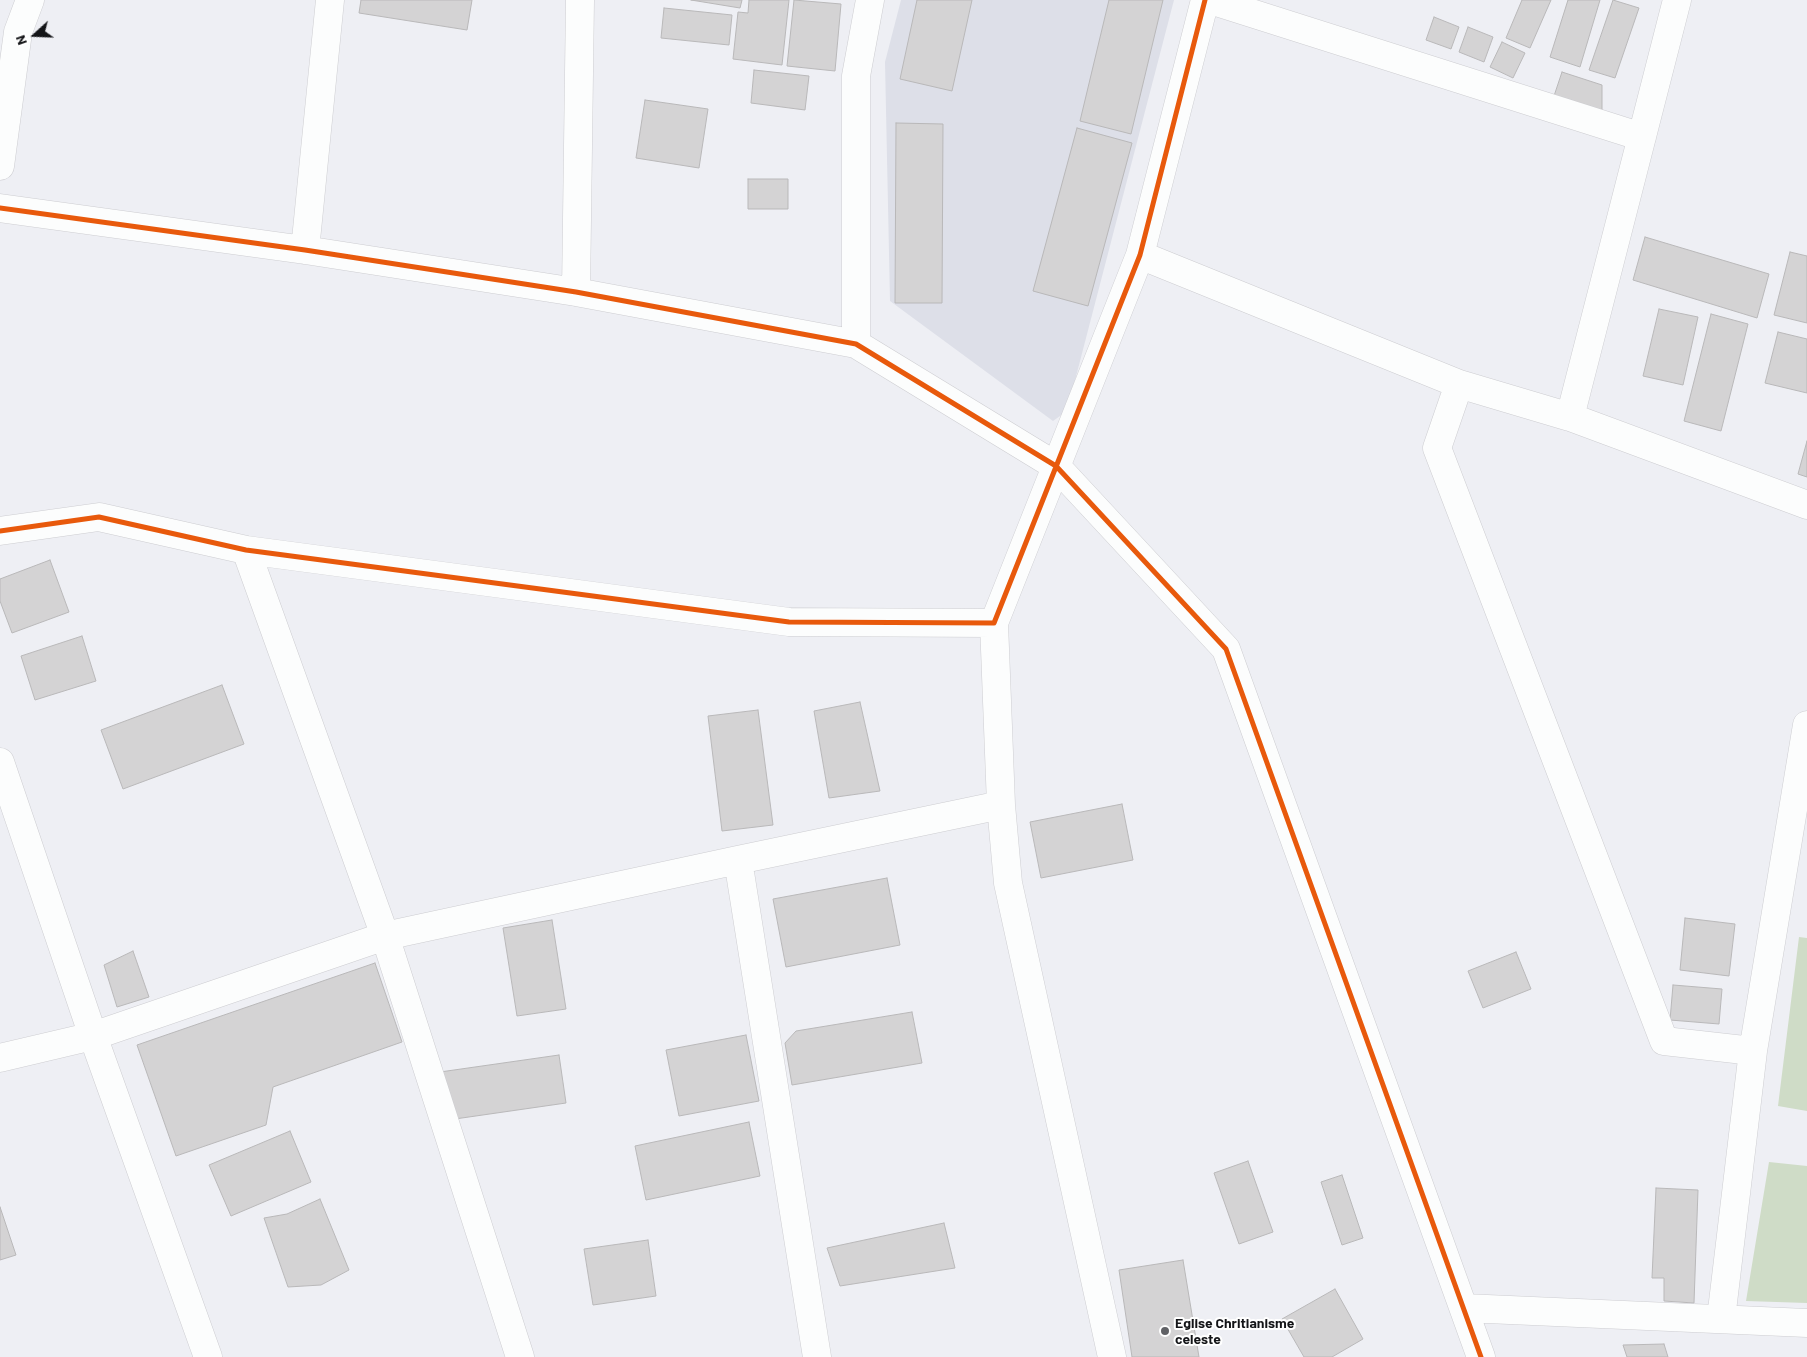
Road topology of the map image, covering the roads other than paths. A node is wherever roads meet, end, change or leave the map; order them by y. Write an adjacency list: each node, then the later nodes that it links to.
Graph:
1 (30, 0): 9 (street)
2 (330, 0): 11 (street)
3 (580, 0): 13 (street)
4 (870, 0): 14 (street)
5 (1205, 0): 12 (street)
6 (1210, 0): 8 (street)
7 (1677, 0): 8 (street)
8 (1642, 137): 16 (street)
9 (0, 166)
10 (0, 208): 11 (street)
11 (306, 250): 13 (street)
12 (1140, 255): 15 (street); 17 (street)
13 (576, 292): 14 (street)
14 (856, 344): 17 (street)
15 (1459, 384): 16 (street); 28 (street)
16 (1570, 417): 18 (street)
17 (1056, 466): 21 (street); 30 (street)
18 (1807, 505)
19 (0, 531): 20 (street)
20 (246, 550): 21 (street); 26 (street)
21 (994, 623): 24 (street)
22 (1807, 725): 28 (street)
23 (0, 762): 27 (street)
24 (1000, 806): 25 (street); 36 (street)
25 (738, 860): 26 (street); 35 (street)
26 (385, 936): 27 (street); 34 (street)
27 (92, 1036): 29 (street); 33 (street)
28 (1753, 1051): 31 (street)
29 (0, 1058)
30 (1464, 1308): 31 (street); 37 (street)
31 (1721, 1319): 32 (street)
32 (1807, 1323)
33 (208, 1357)
34 (520, 1357)
35 (817, 1357)
36 (1112, 1357)
37 (1481, 1357)

